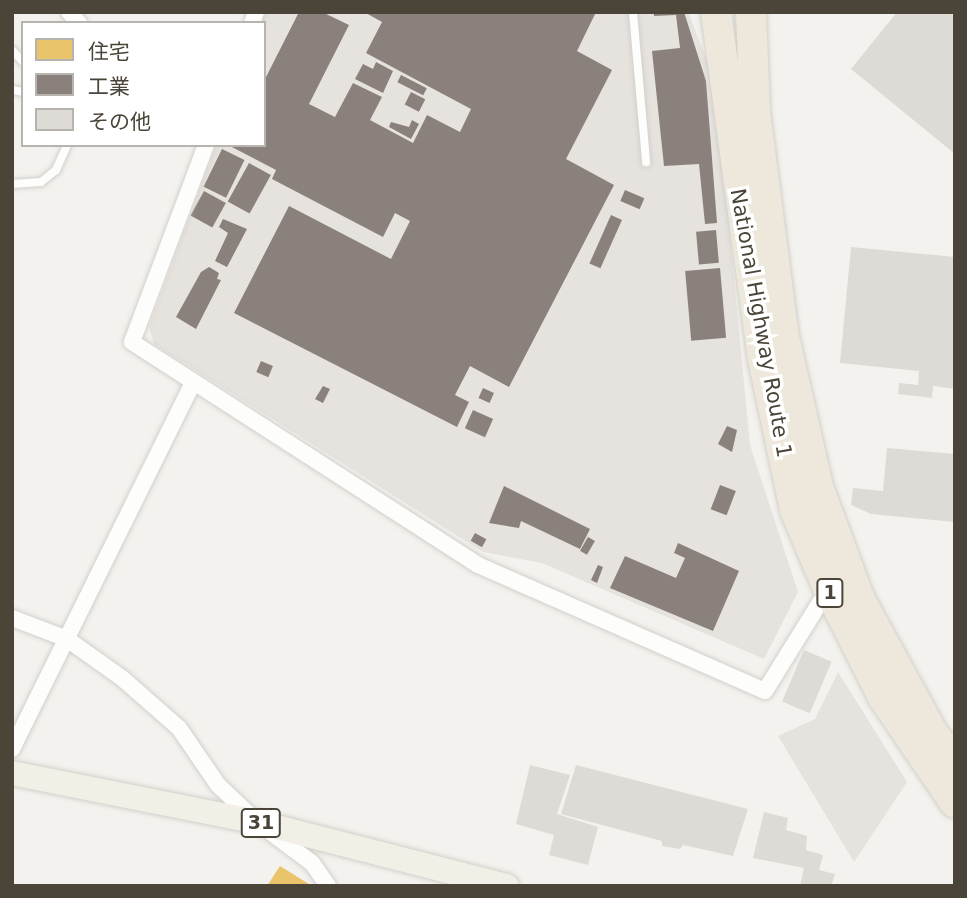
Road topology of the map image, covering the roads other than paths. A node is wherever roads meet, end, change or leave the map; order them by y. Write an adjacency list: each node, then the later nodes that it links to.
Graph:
1 (634, 12): 6 (lane)
2 (716, 12): 10 (highway, National Highway Route 1 / 1)
3 (751, 12): 9 (highway, National Highway Route 1 / 1)
4 (66, 147): 7 (lane)
5 (205, 147): 8 (street)
6 (646, 162)
7 (12, 184)
8 (192, 385): 10 (street); 12 (street)
9 (849, 567): 10 (street); 14 (highway, National Highway Route 1 / 1)
10 (828, 588): 16 (highway, National Highway Route 1 / 1)
11 (12, 618): 12 (street)
12 (67, 639): 13 (street); 17 (street)
13 (12, 749)
14 (955, 762)
15 (12, 774): 17 (main road, 31)
16 (955, 803)
17 (257, 822): 18 (street); 19 (main road, 31)
18 (328, 886)
19 (508, 886)

